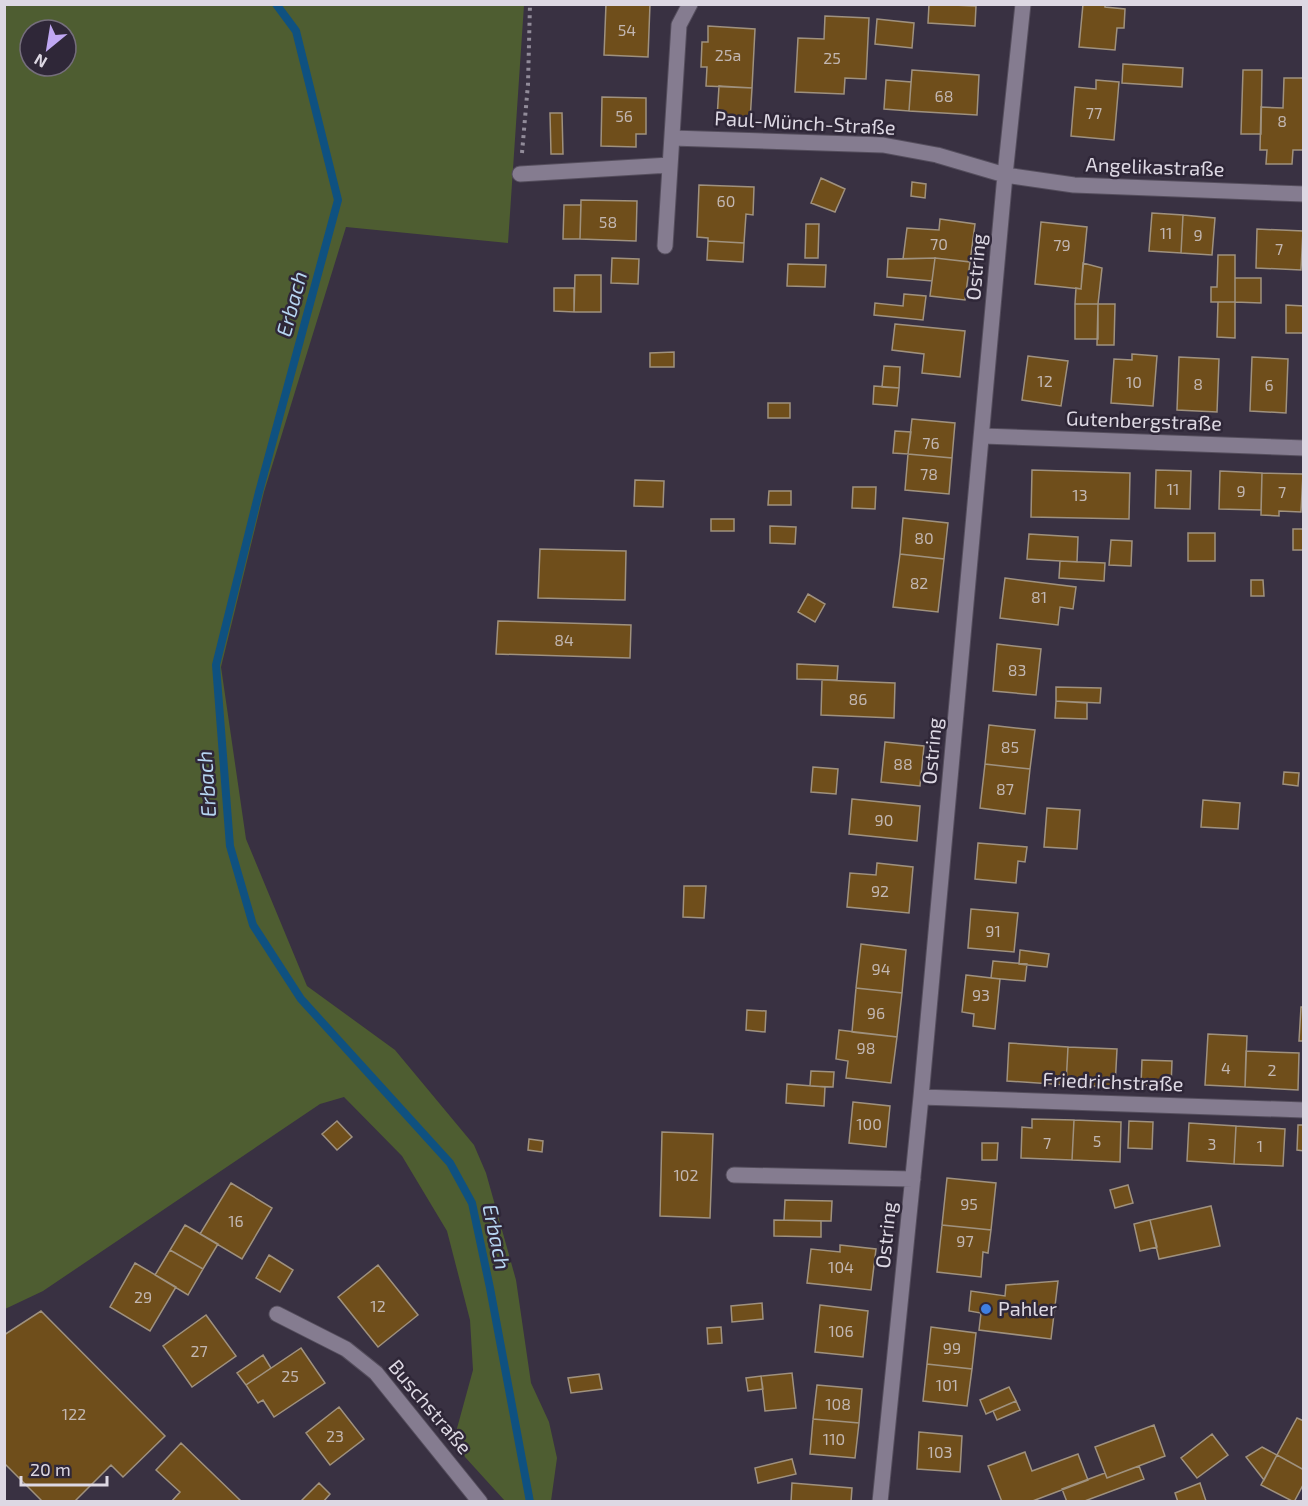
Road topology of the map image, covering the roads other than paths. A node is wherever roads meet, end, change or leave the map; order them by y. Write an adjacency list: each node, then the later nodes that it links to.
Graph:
1 (690, 4): 3 (street)
2 (1023, 4): 6 (street, Ostring)
3 (672, 138): 4 (street); 6 (street, Paul-Münch-Straße)
4 (670, 165): 5 (street); 8 (street)
5 (520, 174)
6 (1005, 175): 7 (street, Angelikastraße); 9 (street, Ostring)
7 (1304, 194)
8 (664, 246)
9 (982, 436): 10 (street, Gutenbergstraße); 11 (street, Ostring)
10 (1304, 448)
11 (921, 1097): 12 (street, Friedrichstraße); 14 (street, Ostring)
12 (1304, 1110)
13 (734, 1175): 14 (street)
14 (913, 1179): 17 (street, Ostring)
15 (277, 1314): 16 (street, Buschstraße)
16 (480, 1502)
17 (880, 1502)

